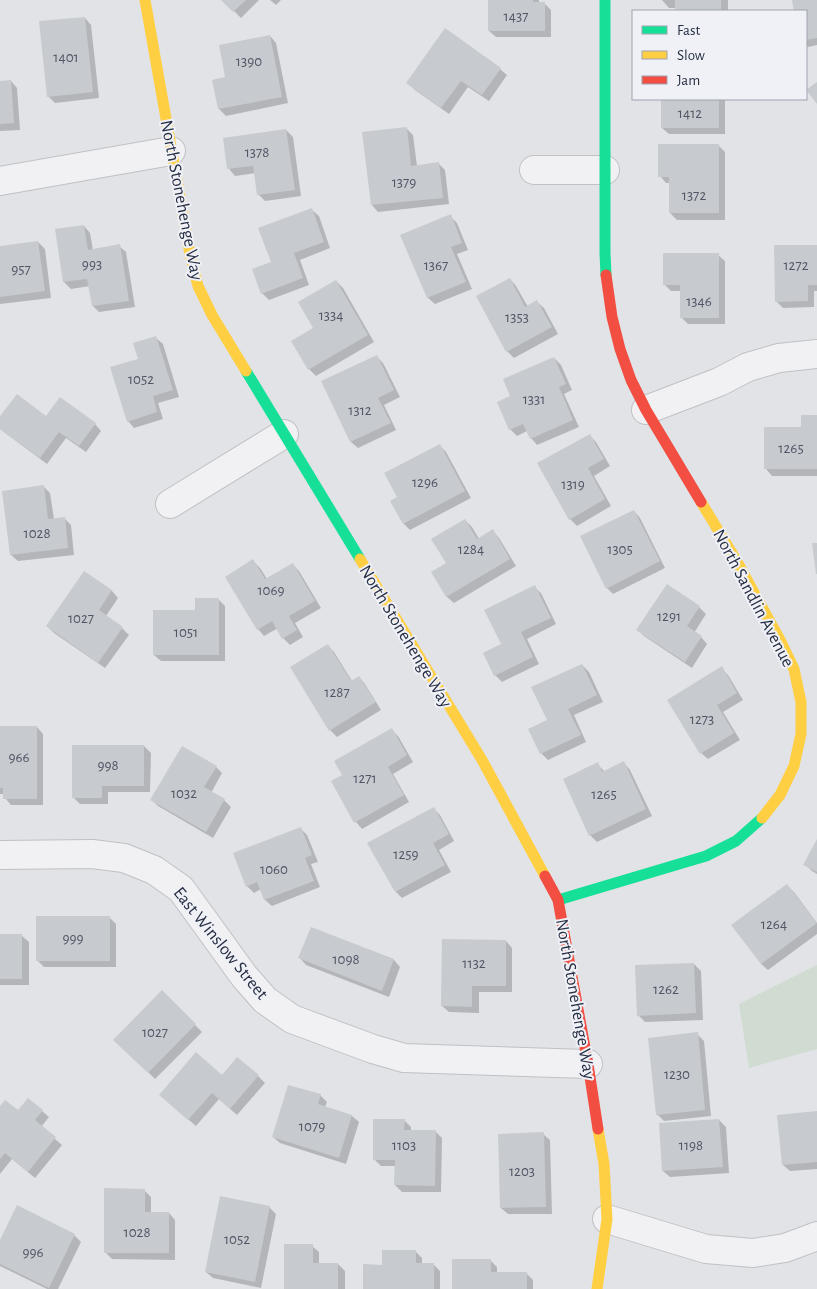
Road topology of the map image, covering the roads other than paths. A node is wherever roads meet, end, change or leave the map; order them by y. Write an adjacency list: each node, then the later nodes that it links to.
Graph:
1 (145, 0): 3 (street, North Stonehenge Way)
2 (605, 0): 5 (street, North Sandlin Avenue)
3 (171, 151): 6 (street); 9 (street, North Stonehenge Way)
4 (534, 170): 5 (street)
5 (605, 170): 8 (street, North Sandlin Avenue)
6 (0, 181)
7 (817, 354): 8 (street)
8 (646, 410): 12 (street, North Sandlin Avenue)
9 (284, 434): 10 (street); 12 (street, North Stonehenge Way)
10 (170, 504)
11 (0, 855): 13 (street, East Winslow Street)
12 (558, 900): 13 (street, North Stonehenge Way)
13 (588, 1064): 14 (street, North Stonehenge Way)
14 (606, 1219): 15 (street); 16 (street, North Stonehenge Way)
15 (817, 1236)
16 (597, 1289)

